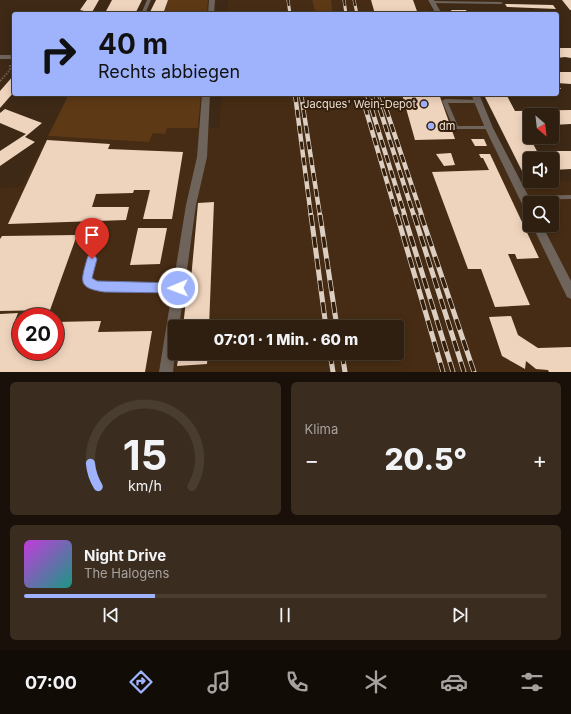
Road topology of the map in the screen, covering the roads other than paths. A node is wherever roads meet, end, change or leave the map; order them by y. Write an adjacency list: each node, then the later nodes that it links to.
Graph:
1 (149, 0): 5 (lane)
2 (212, 0): 6 (street)
3 (432, 1): 4 (lane); 7 (street)
4 (501, 2)
5 (144, 12)
6 (211, 12)
7 (438, 12)
8 (0, 57): 9 (street)
9 (12, 57)
10 (206, 96): 18 (street)
11 (476, 98): 12 (street); 12 (lane)
12 (489, 128): 13 (street)
13 (523, 196)
14 (559, 197): 15 (lane)
15 (571, 197)
16 (540, 232): 19 (street)
17 (92, 259): 18 (lane)
18 (178, 288): 20 (street)
19 (571, 293)
20 (166, 372)

